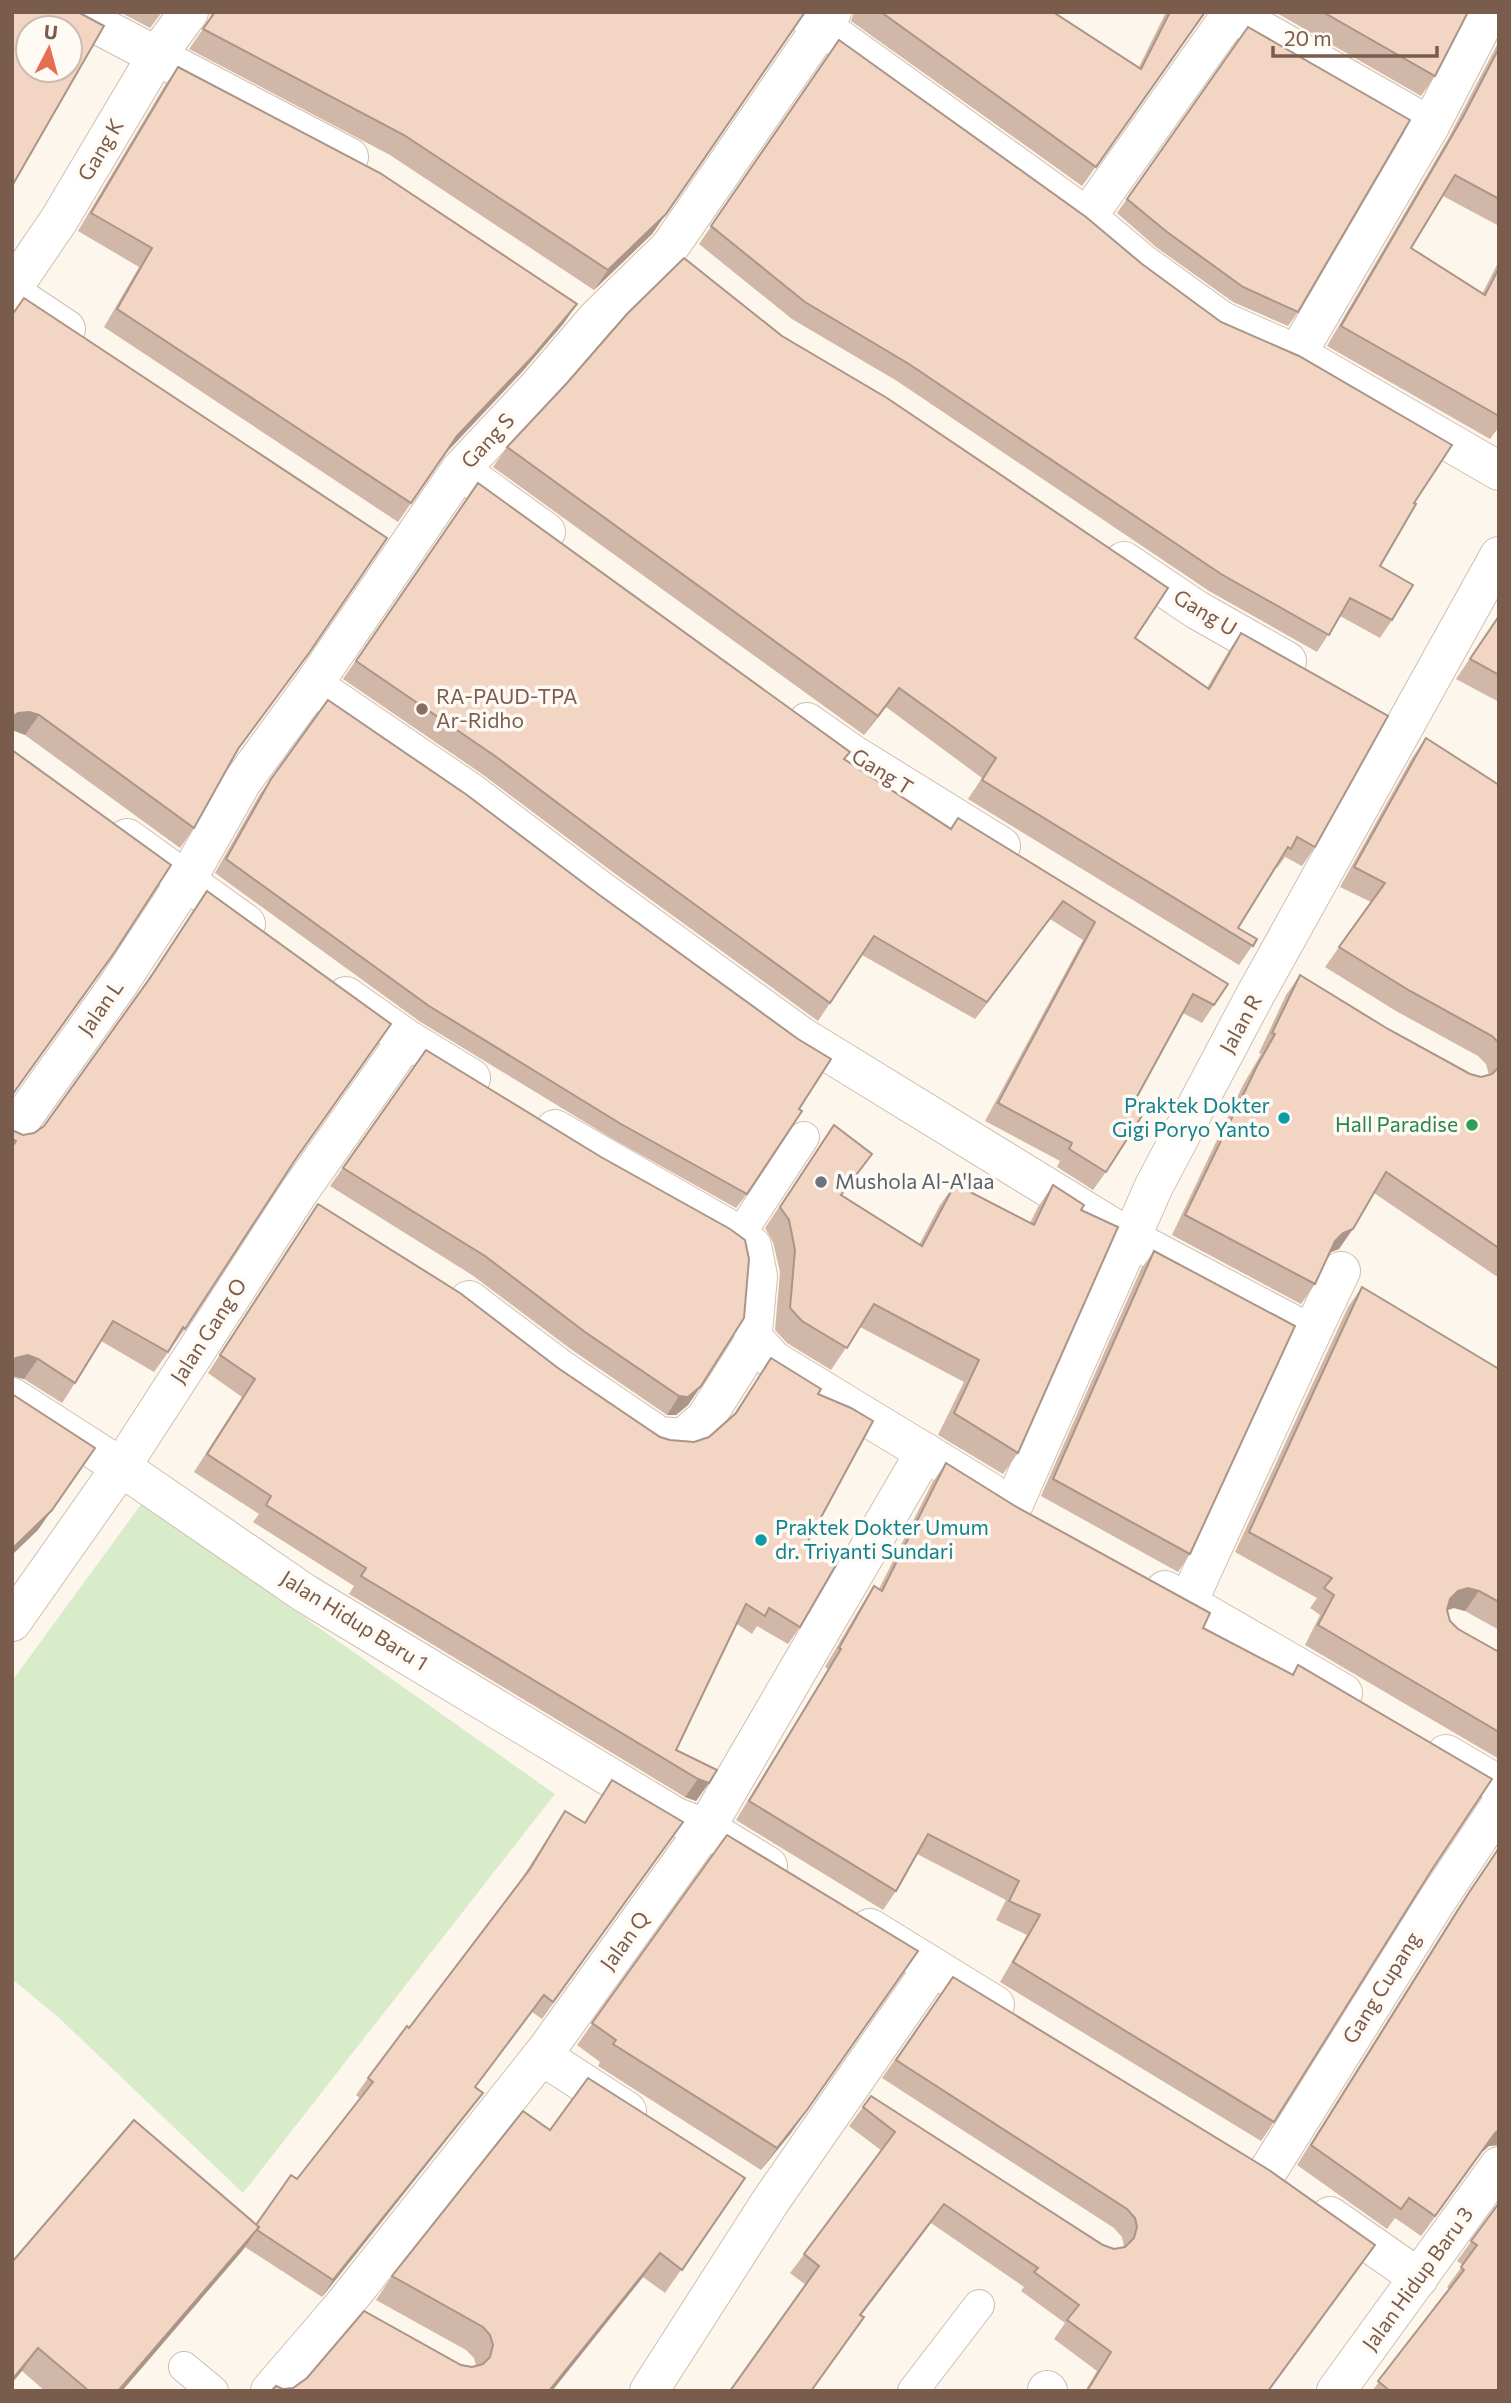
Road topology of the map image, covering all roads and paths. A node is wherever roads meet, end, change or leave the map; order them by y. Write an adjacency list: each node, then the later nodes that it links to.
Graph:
1 (73, 12): 6 (street)
2 (190, 12): 6 (street, Gang K)
3 (1489, 12): 7 (street)
4 (1231, 13): 7 (street); 9 (street)
5 (819, 17): 9 (street); 10 (street, Gang S)
6 (157, 55): 8 (street); 12 (street, Gang K)
7 (1430, 126): 16 (street)
8 (379, 173)
9 (1087, 217): 16 (street)
10 (669, 248): 11 (street); 14 (street, Gang S)
11 (700, 272)
12 (12, 291): 15 (street)
13 (562, 295): 14 (street)
14 (597, 318): 17 (street, Gang S)
15 (90, 345)
16 (1297, 354): 18 (street)
17 (460, 470): 21 (street); 22 (street, Gang S)
18 (1499, 471)
19 (370, 530): 22 (street)
20 (1096, 542): 24 (street, Gang U)
21 (570, 550)
22 (404, 552): 25 (street, Gang S)
23 (1499, 556): 27 (street, Jalan R)
24 (1318, 678)
25 (313, 685): 31 (street, Gang S); 44 (street)
26 (778, 700): 30 (street, Gang T)
27 (1391, 720): 28 (street); 33 (street, Jalan R)
28 (1435, 747)
29 (102, 820): 31 (street)
30 (1030, 865)
31 (186, 881): 32 (street); 39 (street, Jalan L)
32 (274, 944)
33 (1275, 962): 36 (street); 37 (street, Jalan R)
34 (318, 976): 38 (street)
35 (1218, 978): 37 (street)
36 (1308, 982)
37 (1253, 999): 44 (street, Jalan R)
38 (407, 1040): 41 (street, Jalan Gang O); 43 (street)
39 (12, 1133)
40 (804, 1137): 43 (lane)
41 (299, 1192): 42 (street); 51 (street, Jalan Gang O)
42 (333, 1214)
43 (739, 1236): 48 (street)
44 (1130, 1238): 47 (street); 52 (street, Jalan R)
45 (1341, 1271): 47 (street)
46 (437, 1279): 48 (street)
47 (1311, 1334): 55 (street)
48 (755, 1340): 50 (street)
49 (12, 1397): 51 (street, Jalan Hidup Baru 1)
50 (925, 1452): 52 (street); 61 (street, Jalan Q)
51 (121, 1467): 56 (street, Jalan Gang O); 61 (street, Jalan Hidup Baru 1)
52 (1013, 1506): 53 (street)
53 (1048, 1525)
54 (1130, 1570): 55 (street)
55 (1188, 1602): 57 (street)
56 (12, 1622)
57 (1367, 1708)
58 (1415, 1736): 59 (street)
59 (1499, 1785)
60 (1499, 1807): 71 (street, Gang Cupang)
61 (706, 1828): 62 (street, Jalan Hidup Baru 1); 66 (street, Jalan Q)
62 (797, 1884)
63 (842, 1911): 64 (street)
64 (933, 1967): 65 (street); 70 (street)
65 (1029, 2025)
66 (542, 2056): 67 (street); 73 (street, Jalan Q)
67 (658, 2130)
68 (737, 2181): 70 (street)
69 (1493, 2189): 71 (street, Jalan Hidup Baru 3)
70 (770, 2202): 78 (street)
71 (1419, 2278): 80 (street, Jalan Hidup Baru 3)
72 (978, 2305): 79 (lane)
73 (343, 2306): 74 (street); 76 (street, Jalan Q)
74 (377, 2325)
75 (184, 2367): 77 (lane)
76 (277, 2388)
77 (213, 2391)
78 (649, 2391)
79 (913, 2391)
80 (1336, 2391)

